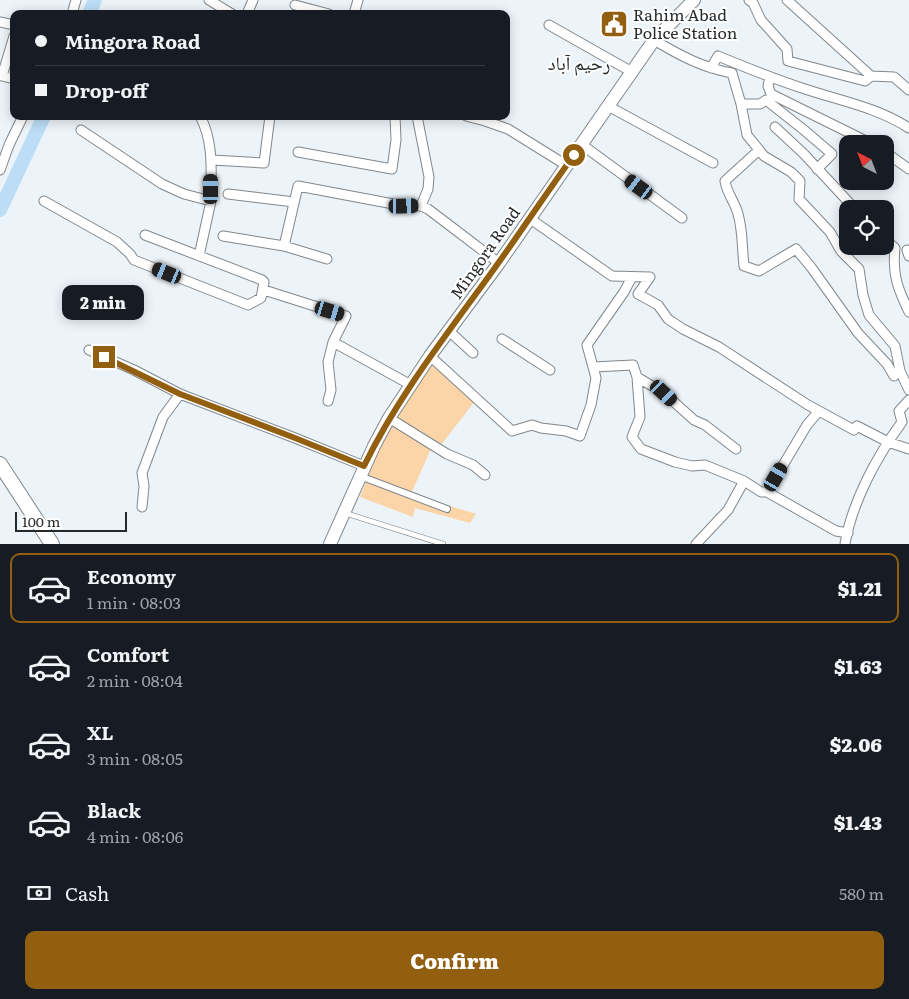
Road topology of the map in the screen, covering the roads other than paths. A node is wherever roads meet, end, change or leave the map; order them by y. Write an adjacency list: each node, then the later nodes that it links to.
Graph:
1 (210, 0): 6 (street)
2 (749, 0): 13 (street)
3 (788, 0): 13 (street)
4 (689, 2): 9 (main road, Mingora Road)
5 (295, 5): 7 (street)
6 (226, 10)
7 (314, 10)
8 (549, 25): 12 (street)
9 (654, 40): 11 (street); 12 (main road, Mingora Road)
10 (10, 49): 15 (street)
11 (711, 68): 14 (street); 17 (street)
12 (632, 72): 18 (main road, Mingora Road)
13 (871, 76): 16 (street)
14 (770, 77): 26 (street); 28 (street)
15 (10, 78)
16 (909, 90)
17 (741, 104): 30 (street); 36 (street)
18 (608, 106): 29 (main road, Mingora Road); 34 (street)
19 (21, 120): 38 (street)
20 (202, 120): 33 (street)
21 (269, 120): 33 (street)
22 (395, 120): 31 (street)
23 (419, 120): 44 (street)
24 (481, 120): 35 (street)
25 (775, 127): 36 (street)
26 (909, 128)
27 (81, 130): 42 (street)
28 (854, 135)
29 (581, 144): 35 (main road, Mingora Road); 46 (street)
30 (759, 150): 65 (street); 68 (street)
31 (298, 152)
32 (894, 158): 37 (street)
33 (212, 160): 42 (street)
34 (713, 163)
35 (566, 165): 45 (main road, Mingora Road)
36 (817, 169): 40 (street)
37 (909, 169)
38 (0, 170)
39 (228, 194): 43 (street)
40 (846, 200)
41 (44, 201): 55 (street)
42 (211, 201): 51 (street)
43 (294, 202): 44 (street); 49 (street)
44 (421, 206): 53 (street)
45 (530, 218): 53 (main road, Mingora Road); 54 (street)
46 (682, 218)
47 (145, 235): 51 (street)
48 (223, 236): 49 (street)
49 (284, 246): 52 (street)
50 (894, 247): 56 (street)
51 (199, 256): 55 (street)
52 (327, 259)
53 (499, 263): 57 (main road, Mingora Road)
54 (632, 277): 63 (street); 72 (street)
55 (264, 290): 59 (street)
56 (909, 312)
57 (449, 331): 61 (street); 62 (main road, Mingora Road)
58 (502, 339): 64 (street)
59 (333, 342): 67 (street); 71 (street)
60 (89, 350): 69 (street)
61 (473, 353)
62 (430, 356): 63 (street); 67 (main road, Mingora Road)
63 (593, 367): 66 (street)
64 (550, 370)
65 (894, 376)
66 (637, 378): 75 (street); 80 (street)
67 (411, 385): 73 (main road, Mingora Road)
68 (909, 390)
69 (180, 394): 78 (street); 82 (street)
70 (909, 400): 74 (street)
71 (328, 401)
72 (819, 411): 74 (street); 81 (street)
73 (389, 418): 78 (main road, Mingora Road); 79 (street)
74 (888, 442): 76 (street); 85 (street)
75 (736, 449)
76 (909, 449)
77 (0, 464): 86 (highway)
78 (362, 471): 83 (street); 84 (main road, Mingora Road)
79 (485, 475)
80 (744, 481): 81 (street); 89 (street)
81 (767, 492): 85 (street)
82 (142, 507)
83 (447, 509)
84 (344, 513): 87 (main road, Mingora Road); 88 (lane)
85 (848, 533): 90 (street)
86 (52, 544)
87 (330, 544)
88 (443, 544)
89 (696, 544)
90 (846, 544)

